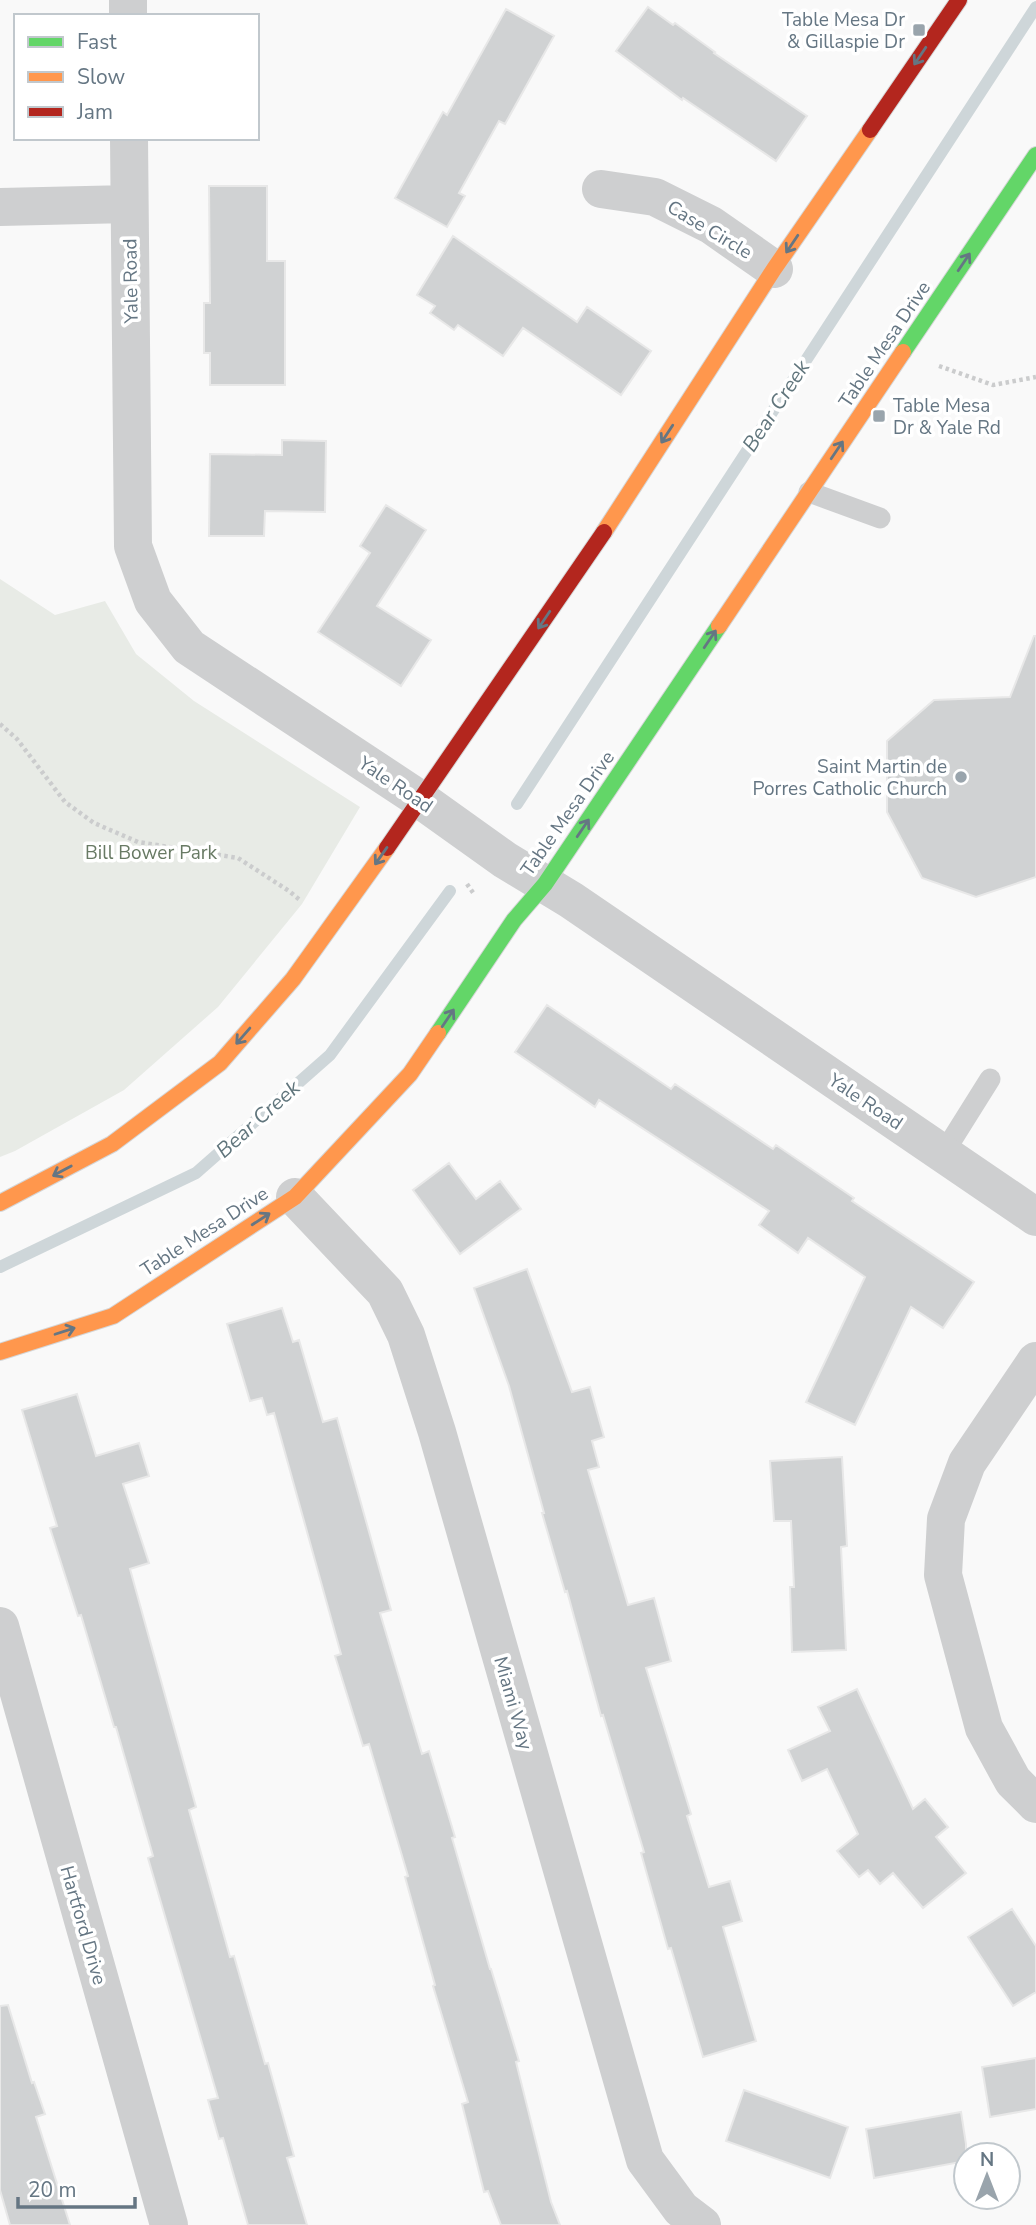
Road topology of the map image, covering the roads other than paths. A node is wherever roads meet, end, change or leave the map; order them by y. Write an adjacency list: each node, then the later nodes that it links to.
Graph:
1 (959, 0): 7 (street, one-way to 7)
2 (129, 140): 5 (street, Yale Road)
3 (1036, 155): 8 (street, Table Mesa Drive, one-way to 3)
4 (601, 189): 7 (street, Case Circle)
5 (129, 204): 6 (street); 10 (street, Yale Road)
6 (0, 207)
7 (774, 269): 10 (street, one-way to 10)
8 (809, 492): 9 (lane); 11 (street, Table Mesa Drive, one-way to 8)
9 (880, 518)
10 (421, 800): 11 (street, Yale Road); 15 (street, one-way to 15)
11 (545, 884): 13 (street, Yale Road); 14 (street, Table Mesa Drive, one-way to 11)
12 (990, 1079): 13 (lane)
13 (943, 1154): 16 (street, Yale Road)
14 (295, 1197): 17 (street, Table Mesa Drive, one-way to 14); 22 (street, Miami Way)
15 (0, 1203)
16 (1036, 1217)
17 (0, 1352)
18 (1036, 1361): 20 (street)
19 (0, 1626): 21 (street, Hartford Drive)
20 (1036, 1804)
21 (169, 2225)
22 (702, 2225)

